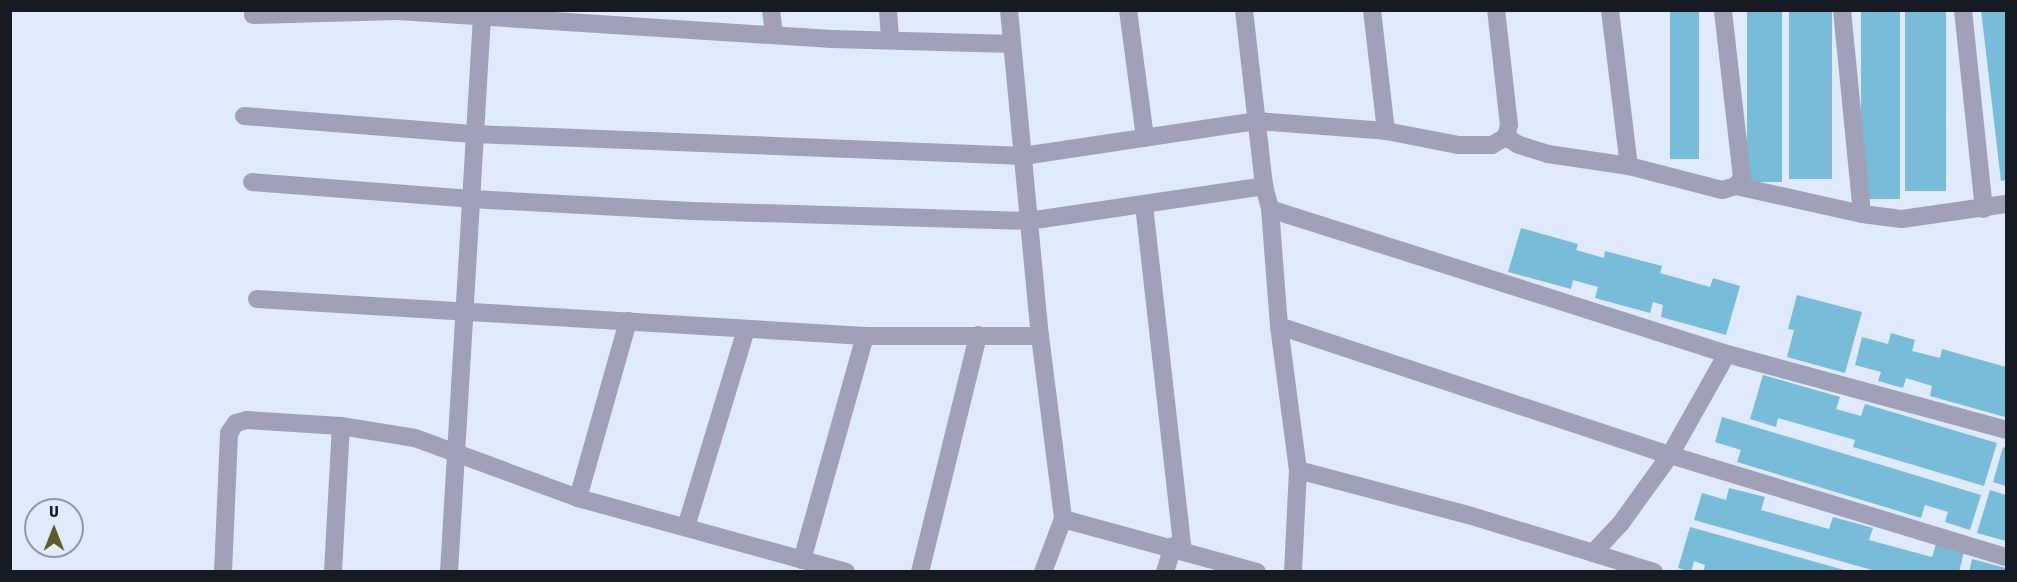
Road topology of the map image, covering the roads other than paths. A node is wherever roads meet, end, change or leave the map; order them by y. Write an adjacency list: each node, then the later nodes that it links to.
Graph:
1 (771, 10): 18 (street)
2 (888, 10): 19 (street)
3 (1009, 10): 20 (street)
4 (1128, 10): 26 (street)
5 (1244, 10): 22 (street)
6 (1372, 10): 23 (street)
7 (1496, 10): 24 (street)
8 (1610, 10): 28 (street)
9 (1723, 10): 31 (street)
10 (1842, 10): 37 (street)
11 (1963, 10): 35 (street)
12 (398, 11): 13 (street); 16 (street)
13 (283, 12): 14 (street)
14 (253, 15)
15 (525, 15): 16 (street); 17 (street)
16 (482, 16): 25 (street)
17 (657, 19): 18 (street)
18 (774, 35): 19 (street)
19 (890, 40): 20 (street)
20 (1012, 44): 27 (street)
21 (244, 116): 25 (street)
22 (1258, 125): 23 (street); 26 (street); 30 (street)
23 (1386, 131): 24 (street)
24 (1506, 137): 28 (street)
25 (475, 138): 27 (street); 32 (street)
26 (1144, 138): 27 (street)
27 (1023, 160): 38 (street)
28 (1629, 166): 31 (street)
29 (252, 182): 32 (street)
30 (1264, 182): 34 (street); 36 (street)
31 (1736, 186): 37 (street)
32 (471, 196): 38 (street); 40 (street)
33 (2007, 204): 35 (street)
34 (1143, 205): 38 (street); 56 (street)
35 (1984, 208): 37 (street)
36 (1270, 209): 42 (street); 47 (street)
37 (1862, 214)
38 (1028, 217): 46 (street)
39 (257, 299): 40 (street)
40 (464, 313): 41 (street); 50 (street)
41 (628, 321): 43 (street); 53 (street)
42 (1279, 326): 51 (street); 52 (street)
43 (746, 329): 45 (street); 55 (street)
44 (978, 335): 45 (street); 46 (street); 64 (street)
45 (865, 336): 59 (street)
46 (1040, 336): 54 (street)
47 (1727, 354): 49 (street); 51 (street)
48 (340, 426): 50 (street); 60 (street); 61 (street)
49 (2007, 430)
50 (456, 453): 53 (street); 62 (street)
51 (1670, 455): 57 (street); 58 (street)
52 (1298, 470): 57 (street); 68 (street)
53 (578, 498): 55 (street)
54 (1063, 519): 56 (street); 65 (street)
55 (686, 527): 59 (street)
56 (1178, 548): 66 (street); 67 (street)
57 (1593, 553): 69 (street)
58 (2007, 557)
59 (802, 560): 63 (street)
60 (223, 572)
61 (333, 572)
62 (449, 572)
63 (846, 572)
64 (920, 572)
65 (1043, 572)
66 (1165, 572)
67 (1257, 572)
68 (1293, 572)
69 (1654, 572)

